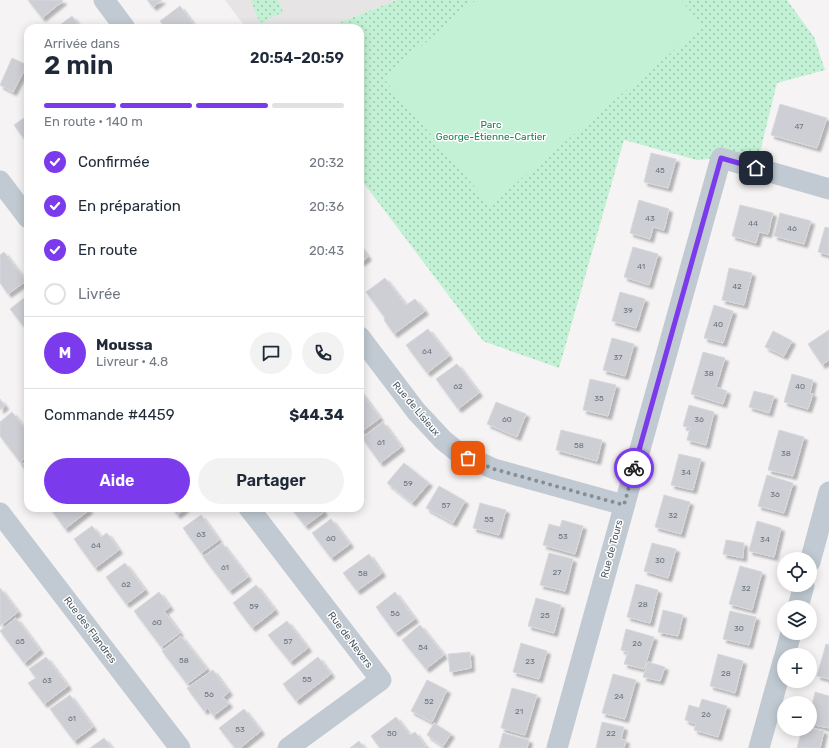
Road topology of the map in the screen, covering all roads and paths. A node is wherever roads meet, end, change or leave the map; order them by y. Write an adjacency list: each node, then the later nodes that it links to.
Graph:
1 (104, 0): 2 (street)
2 (122, 24)
3 (0, 181): 5 (street)
4 (829, 189): 8 (street, Rue de Tours)
5 (24, 213)
6 (364, 342): 8 (street, Rue de Lisieux)
7 (829, 492): 11 (street)
8 (624, 505): 15 (street, Rue de Tours)
9 (252, 512): 14 (street, Rue de Nevers)
10 (0, 513): 13 (street, Rue des Flandres)
11 (813, 552)
12 (777, 683): 16 (street)
13 (180, 748)
14 (288, 748)
15 (557, 748)
16 (760, 748)

